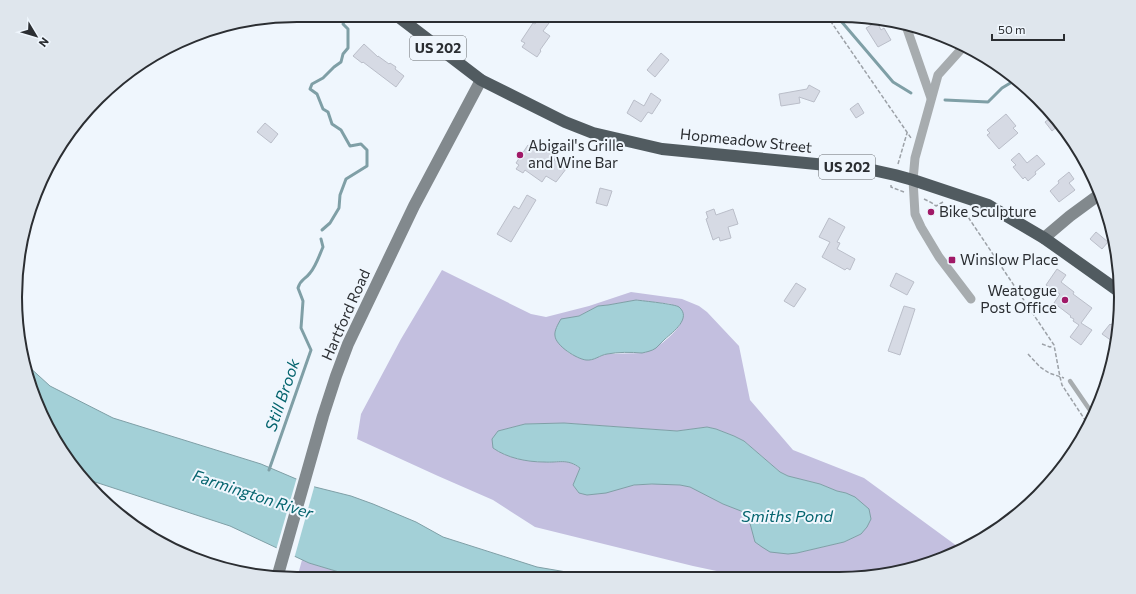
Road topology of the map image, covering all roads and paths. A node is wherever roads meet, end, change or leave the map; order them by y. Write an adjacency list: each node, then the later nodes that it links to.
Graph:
1 (405, 22): 5 (highway, Hopmeadow Street / US 202)
2 (831, 22): 7 (path)
3 (908, 30): 6 (street)
4 (961, 50): 6 (street)
5 (481, 80): 8 (highway, Hopmeadow Street / US 202); 22 (main road, Hartford Road)
6 (931, 98): 8 (street)
7 (899, 160)
8 (913, 180): 13 (highway, Hopmeadow Street / US 202); 15 (street)
9 (1095, 198): 13 (main road)
10 (944, 202): 11 (path)
11 (932, 203)
12 (961, 208): 16 (path)
13 (1044, 238): 14 (highway, Hopmeadow Street / US 202)
14 (1113, 287)
15 (971, 300)
16 (1049, 337)
17 (1042, 344): 18 (path)
18 (1054, 345)
19 (1028, 354): 20 (path)
20 (1070, 381): 21 (lane)
21 (1090, 410)
22 (279, 571)

